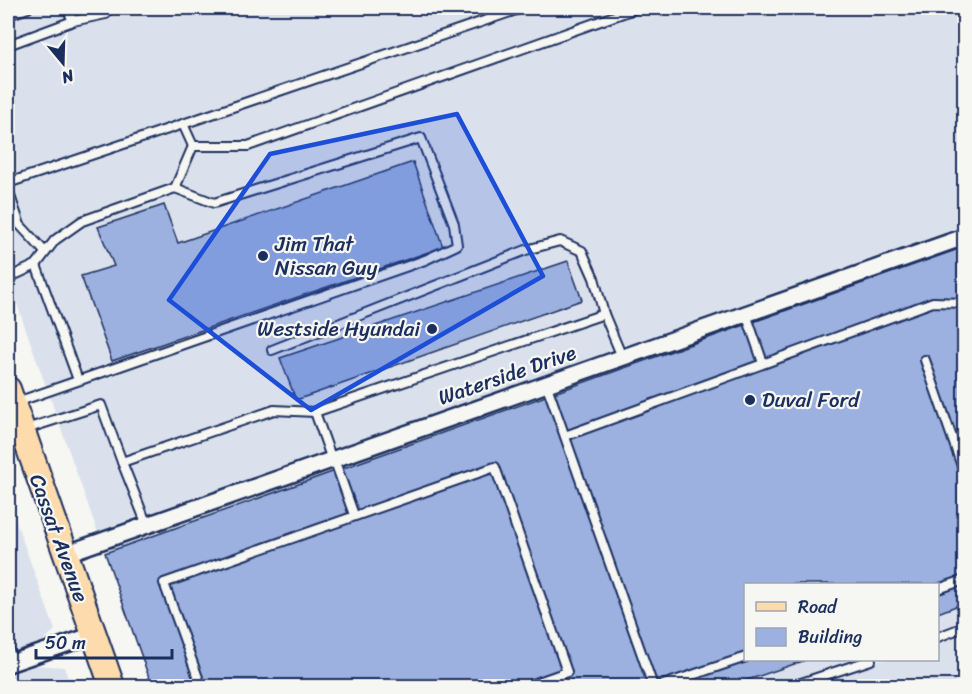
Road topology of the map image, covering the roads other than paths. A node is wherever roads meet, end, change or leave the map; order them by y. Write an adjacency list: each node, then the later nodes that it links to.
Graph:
1 (28, 8): 6 (lane)
2 (67, 8): 7 (lane)
3 (522, 8): 9 (lane)
4 (637, 8): 10 (lane)
5 (106, 14): 7 (lane)
6 (8, 15)
7 (73, 21): 8 (lane)
8 (8, 45)
9 (183, 124): 10 (lane); 11 (lane)
10 (193, 146): 12 (lane)
11 (8, 183)
12 (175, 188): 15 (lane); 25 (lane)
13 (8, 190): 15 (lane)
14 (964, 237): 20 (street, Waterside Drive)
15 (45, 252): 16 (lane)
16 (36, 265): 17 (lane); 25 (lane)
17 (8, 278)
18 (964, 303): 24 (lane)
19 (604, 314): 21 (lane); 22 (lane); 28 (lane)
20 (745, 314): 22 (street, Waterside Drive); 24 (lane)
21 (272, 350)
22 (622, 357): 26 (street, Waterside Drive)
23 (925, 360): 33 (lane)
24 (763, 363): 30 (lane)
25 (78, 380): 27 (lane)
26 (546, 383): 30 (lane); 31 (street, Waterside Drive)
27 (10, 396): 29 (main road, Cassat Avenue)
28 (315, 412): 31 (lane); 32 (lane)
29 (21, 431): 32 (lane); 36 (main road, Cassat Avenue)
30 (565, 436): 48 (lane)
31 (333, 459): 34 (lane); 35 (street, Waterside Drive)
32 (122, 462): 35 (lane)
33 (964, 472)
34 (354, 515): 46 (lane); 47 (lane)
35 (147, 525): 36 (street, Waterside Drive)
36 (65, 554): 40 (main road, Cassat Avenue)
37 (964, 580): 38 (lane)
38 (939, 589)
39 (964, 627): 41 (lane)
40 (93, 635): 42 (street); 45 (main road, Cassat Avenue)
41 (939, 637)
42 (9, 658)
43 (744, 658): 49 (lane)
44 (868, 661): 50 (lane)
45 (112, 687)
46 (201, 687)
47 (527, 687)
48 (653, 687)
49 (660, 687)
50 (792, 687)

